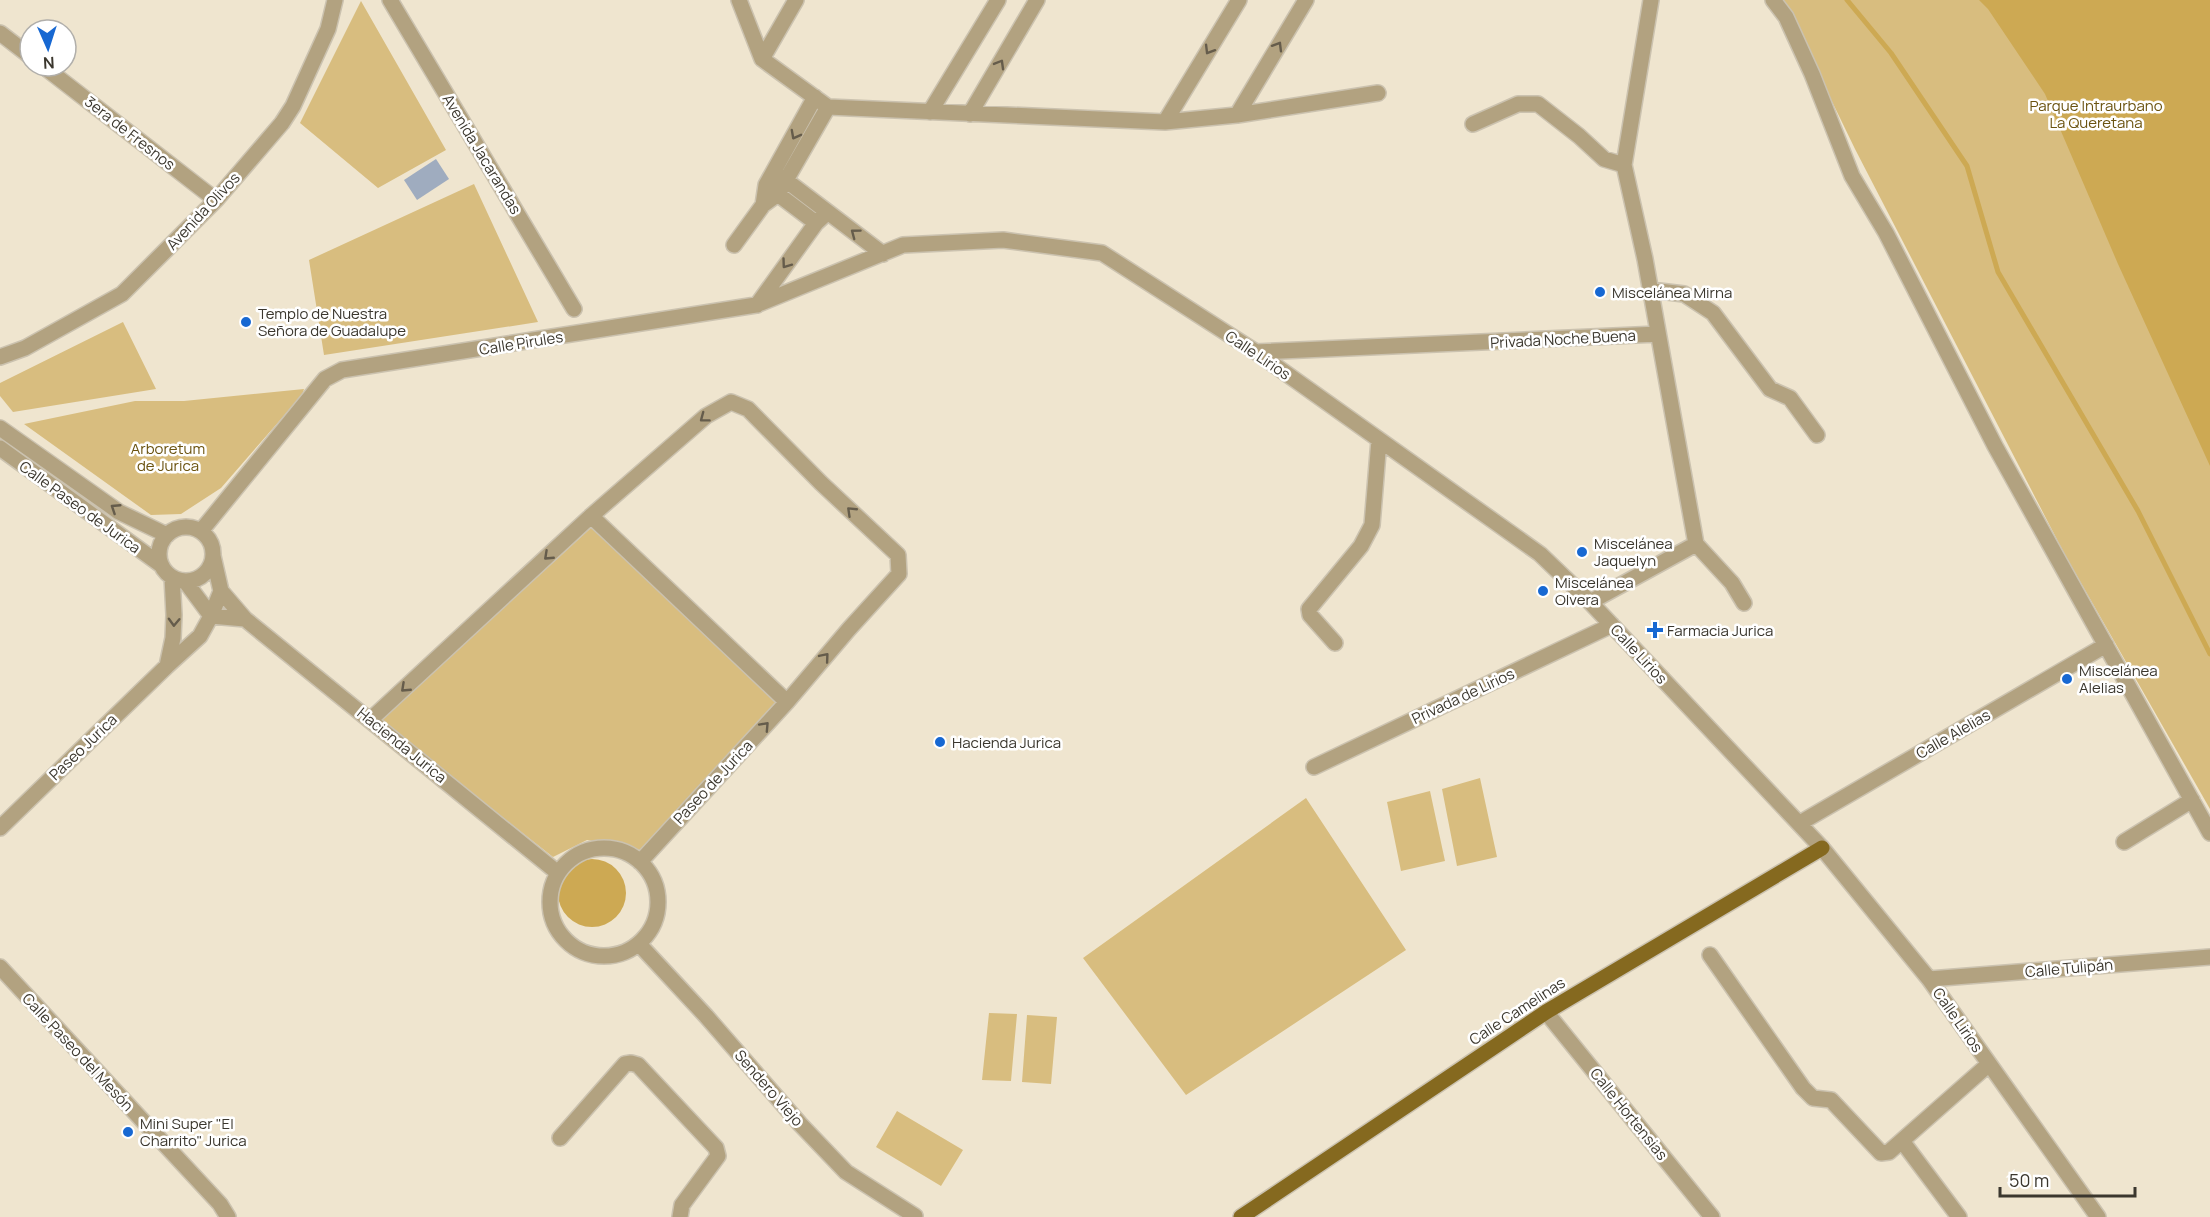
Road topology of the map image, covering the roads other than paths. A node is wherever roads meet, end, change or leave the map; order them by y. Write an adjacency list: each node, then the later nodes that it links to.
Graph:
1 (335, 0): 26 (street, Avenida Olivos)
2 (390, 0): 34 (street, Avenida Jacarandas)
3 (739, 0): 13 (street)
4 (796, 0): 13 (street)
5 (998, 0): 18 (street)
6 (1037, 0): 19 (street, one-way to 6)
7 (1239, 0): 21 (street, one-way to 21)
8 (1306, 0): 20 (street, one-way to 8)
9 (1651, 0): 23 (street)
10 (1773, 0): 56 (street)
11 (0, 33): 12 (street)
12 (18, 47)
13 (762, 59): 16 (street)
14 (58, 78): 26 (street, 3era de Fresnos)
15 (1378, 93): 20 (street)
16 (815, 98): 17 (street); 24 (street, one-way to 24)
17 (828, 107): 18 (street); 24 (street)
18 (930, 112): 19 (street)
19 (970, 114): 21 (street)
20 (1238, 115): 21 (street)
21 (1165, 122)
22 (1473, 124): 23 (street)
23 (1624, 165): 32 (street)
24 (780, 176): 25 (street); 27 (street)
25 (772, 189): 28 (street); 29 (street)
26 (216, 200): 37 (street, Avenida Olivos)
27 (828, 212): 28 (street); 31 (street, one-way to 27)
28 (816, 224): 33 (street, one-way to 33)
29 (734, 245)
30 (903, 245): 31 (street, Calle Pirules); 36 (street, Calle Lirios)
31 (883, 254): 33 (street, Calle Pirules)
32 (1651, 290): 35 (street); 39 (street)
33 (756, 305): 43 (street, Calle Pirules)
34 (574, 309)
35 (1658, 334): 36 (street, Privada Noche Buena); 45 (street)
36 (1256, 352): 40 (street, Calle Lirios)
37 (0, 357)
38 (0, 428): 44 (street, Calle Paseo de Jurica, one-way to 38)
39 (1817, 435)
40 (1378, 440): 50 (street, Calle Lirios); 55 (street)
41 (0, 448): 47 (street, Calle Paseo de Jurica)
42 (591, 516): 58 (street); 58 (street, Paseo de Jurica, one-way to 42); 59 (street, one-way to 59)
43 (201, 531): 44 (street); 46 (street)
44 (167, 535): 47 (street)
45 (1696, 544): 50 (street); 51 (street)
46 (213, 556): 48 (street); 49 (street)
47 (161, 565): 48 (street)
48 (178, 579): 52 (street); 57 (street, one-way to 57)
49 (221, 591): 52 (street, Paseo Jurica); 53 (street, Hacienda Jurica)
50 (1590, 602): 54 (street, Calle Lirios)
51 (1744, 603)
52 (211, 616): 53 (street); 57 (street, Paseo Jurica)
53 (245, 619): 59 (street, Hacienda Jurica)
54 (1612, 625): 60 (street, Privada de Lirios); 62 (street, Calle Lirios)
55 (1335, 643)
56 (2106, 645): 61 (street); 62 (street, Calle Alelias)
57 (167, 666): 63 (street, Paseo Jurica)
58 (787, 702): 67 (street, Paseo de Jurica, one-way to 58)
59 (370, 720): 68 (street, Hacienda Jurica)
60 (1314, 767)
61 (2192, 800): 64 (street); 65 (street)
62 (1800, 823): 66 (street, Calle Lirios)
63 (0, 828)
64 (2210, 833)
65 (2124, 842)
66 (1822, 848): 73 (street, Calle Lirios); 74 (main road, Calle Camelinas)
67 (640, 862): 68 (street); 69 (street)
68 (558, 873): 69 (street)
69 (639, 944): 78 (street, Sendero Viejo)
70 (1710, 955): 77 (street)
71 (2210, 957): 73 (street, Calle Tulipán)
72 (0, 968): 80 (street, Calle Paseo del Mesón)
73 (1929, 979): 75 (street, Calle Lirios)
74 (1546, 1012): 79 (main road, Calle Camelinas); 82 (street, Calle Hortensias)
75 (1989, 1064): 77 (street); 84 (street, Calle Lirios)
76 (560, 1138): 81 (street)
77 (1902, 1141): 83 (street)
78 (915, 1216)
79 (1244, 1216)
80 (228, 1217)
81 (680, 1217)
82 (1712, 1217)
83 (1959, 1217)
84 (2098, 1217)

